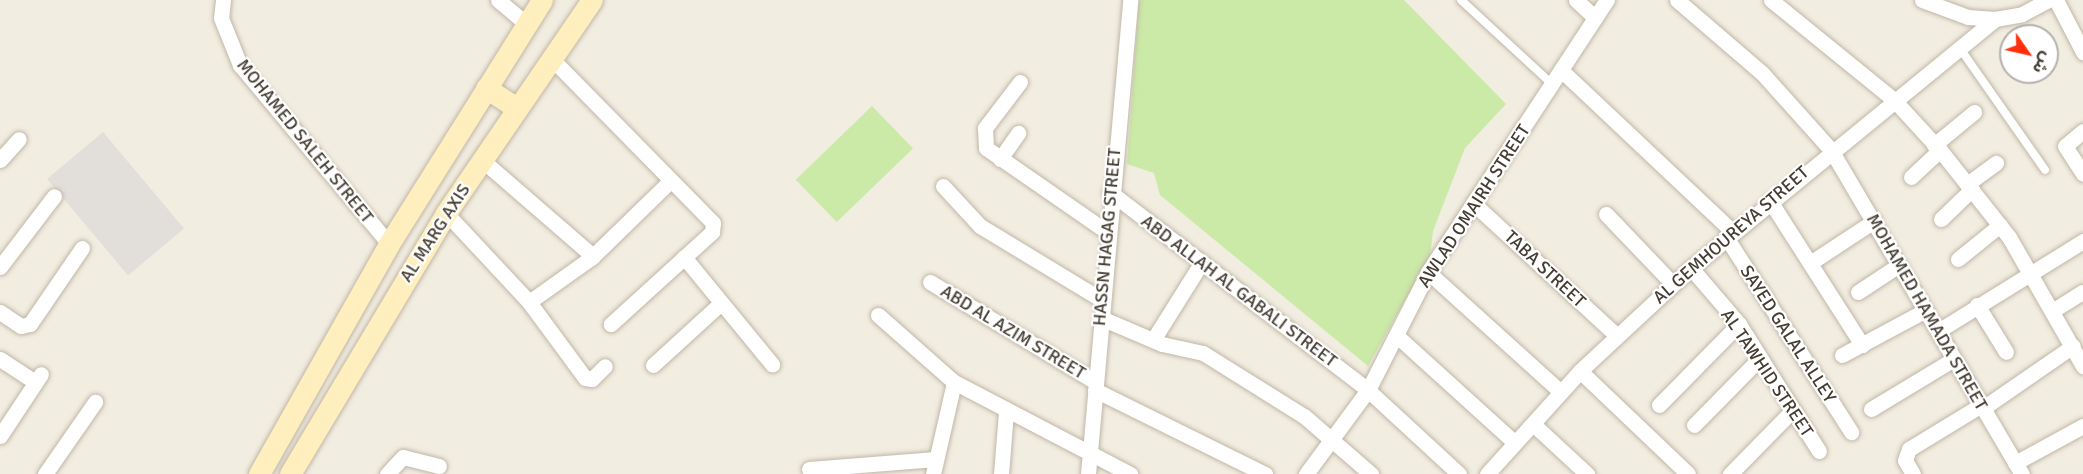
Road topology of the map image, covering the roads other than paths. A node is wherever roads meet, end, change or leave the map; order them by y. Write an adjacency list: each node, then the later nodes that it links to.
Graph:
1 (223, 0): 54 (street, MOHAMED SALEH STREET)
2 (498, 0): 16 (street)
3 (542, 0): 16 (main road, AL MARG AXIS)
4 (592, 0): 19 (main road, AL MARG AXIS)
5 (1130, 0): 42 (street, HASSN HAGAG STREET)
6 (1461, 0): 22 (lane)
7 (1576, 0): 14 (street)
8 (1607, 0): 14 (street, AWLAD OMAIRH STREET)
9 (1677, 0): 31 (street, MOHAMED HAMADA STREET)
10 (1771, 0): 24 (street)
11 (1923, 0): 15 (street)
12 (2048, 0): 15 (street)
13 (2056, 0): 18 (street)
14 (1595, 18): 20 (street, AWLAD OMAIRH STREET)
15 (1995, 19): 17 (street, AL GEMHOUREYA STREET)
16 (527, 24): 23 (main road, AL MARG AXIS)
17 (1959, 48): 24 (street, AL GEMHOUREYA STREET); 36 (lane)
18 (2083, 52)
19 (551, 58): 25 (main road, AL MARG AXIS); 39 (street)
20 (1561, 70): 22 (street, AWLAD OMAIRH STREET); 52 (street, SAYED GALAL ALLEY)
21 (1020, 82): 32 (street)
22 (1552, 84): 45 (street, AWLAD OMAIRH STREET)
23 (486, 88): 25 (main road); 54 (main road, AL MARG AXIS)
24 (1894, 100): 30 (street); 31 (street, AL GEMHOUREYA STREET)
25 (517, 108): 34 (main road, AL MARG AXIS)
26 (1974, 112): 30 (street)
27 (2083, 130): 37 (street)
28 (1018, 133): 32 (street)
29 (19, 139): 33 (street)
30 (1937, 148): 38 (street); 41 (street)
31 (1831, 150): 44 (street, AL GEMHOUREYA STREET); 49 (street, MOHAMED HAMADA STREET)
32 (1000, 159): 51 (street)
33 (0, 160)
34 (482, 160): 46 (main road, AL MARG AXIS); 56 (street)
35 (1996, 163): 41 (street)
36 (2045, 171)
37 (2083, 174)
38 (1911, 177)
39 (668, 183): 56 (street); 57 (street)
40 (944, 186): 70 (street)
41 (1970, 187): 48 (street); 50 (street)
42 (1110, 192): 51 (street, HASSN HAGAG STREET); 59 (street, ABD ALLAH AL GABALI STREET)
43 (54, 196): 62 (street)
44 (1770, 201): 52 (street, AL GEMHOUREYA STREET); 60 (street)
45 (1473, 203): 65 (street, AWLAD OMAIRH STREET); 82 (street, TABA STREET)
46 (446, 213): 71 (street); 122 (main road, AL MARG AXIS)
47 (1606, 214): 67 (street)
48 (1941, 219)
49 (1874, 221): 60 (street); 61 (street, MOHAMED HAMADA STREET)
50 (2000, 225): 58 (street); 64 (street)
51 (1106, 231): 70 (street, HASSN HAGAG STREET)
52 (1729, 234): 63 (street, AL GEMHOUREYA STREET); 109 (street, SAYED GALAL ALLEY)
53 (2083, 241): 64 (street)
54 (389, 244): 121 (main road, AL MARG AXIS)
55 (82, 249): 76 (street)
56 (593, 256): 71 (street)
57 (684, 257): 72 (street); 79 (street)
58 (1958, 259)
59 (1202, 262): 84 (street); 98 (street, ABD ALLAH AL GABALI STREET)
60 (1810, 264): 85 (street)
61 (1899, 265): 68 (street); 74 (street, MOHAMED HAMADA STREET)
62 (0, 267)
63 (1691, 268): 67 (street, AL GEMHOUREYA STREET); 80 (street, AL TAWHID STREET)
64 (2029, 270): 73 (street); 75 (street)
65 (1428, 272): 83 (street, AWLAD OMAIRH STREET); 99 (street)
66 (930, 282): 97 (street, ABD AL AZIM STREET)
67 (1673, 285): 82 (street, AL GEMHOUREYA STREET)
68 (1858, 292)
69 (2083, 292): 75 (street)
70 (1102, 300): 78 (street, HASSN HAGAG STREET)
71 (529, 302): 94 (street)
72 (721, 303): 92 (street); 93 (street)
73 (1977, 305): 81 (street); 86 (street)
74 (1926, 310): 81 (street, MOHAMED HAMADA STREET); 85 (street)
75 (2052, 311): 88 (street)
76 (0, 312)
77 (878, 315): 96 (street)
78 (1101, 318): 84 (street); 97 (street, HASSN HAGAG STREET)
79 (611, 324)
80 (1739, 324): 89 (street, AL TAWHID STREET); 101 (street)
81 (1938, 331): 91 (street, MOHAMED HAMADA STREET)
82 (1616, 335): 95 (street, AL GEMHOUREYA STREET)
83 (1397, 336): 98 (street, AWLAD OMAIRH STREET); 112 (street)
84 (1153, 340): 111 (street)
85 (1862, 345): 87 (street)
86 (2006, 352)
87 (1842, 355)
88 (2079, 355): 102 (street)
89 (1760, 358): 104 (street, AL TAWHID STREET); 107 (street)
90 (0, 359): 110 (street)
91 (1954, 359): 102 (street, MOHAMED HAMADA STREET); 103 (street)
92 (772, 364)
93 (653, 365)
94 (605, 366)
95 (1581, 371): 99 (street, AL GEMHOUREYA STREET); 132 (street)
96 (954, 382): 105 (street); 116 (street)
97 (1096, 386): 114 (street, HASSN HAGAG STREET); 127 (street, ABD AL AZIM STREET)
98 (1368, 390): 111 (street, AWLAD OMAIRH STREET); 130 (street, ABD ALLAH AL GABALI STREET)
99 (1561, 392): 106 (street, AL GEMHOUREYA STREET)
100 (95, 402): 120 (street)
101 (1659, 405)
102 (1982, 406): 117 (street, MOHAMED HAMADA STREET); 134 (street)
103 (1870, 409)
104 (1793, 410): 113 (street, AL TAWHID STREET); 133 (street)
105 (1006, 412): 114 (street); 124 (street)
106 (1533, 424): 112 (street, AL GEMHOUREYA STREET); 119 (street)
107 (1694, 425)
108 (2083, 426): 117 (street)
109 (1851, 432)
110 (0, 436)
111 (1334, 438): 128 (street, AWLAD OMAIRH STREET); 129 (street)
112 (1515, 442): 131 (street, AL GEMHOUREYA STREET)
113 (1819, 451)
114 (1090, 454): 125 (street, HASSN HAGAG STREET); 126 (street)
115 (439, 466): 123 (street)
116 (934, 466): 118 (street)
117 (2019, 468)
118 (809, 469)
119 (1583, 473)
120 (45, 474)
121 (259, 474)
122 (290, 474)
123 (387, 474)
124 (1001, 474)
125 (1088, 474)
126 (1130, 474)
127 (1265, 474)
128 (1306, 474)
129 (1371, 474)
130 (1459, 474)
131 (1487, 474)
132 (1688, 474)
133 (1730, 474)
134 (1913, 474)

